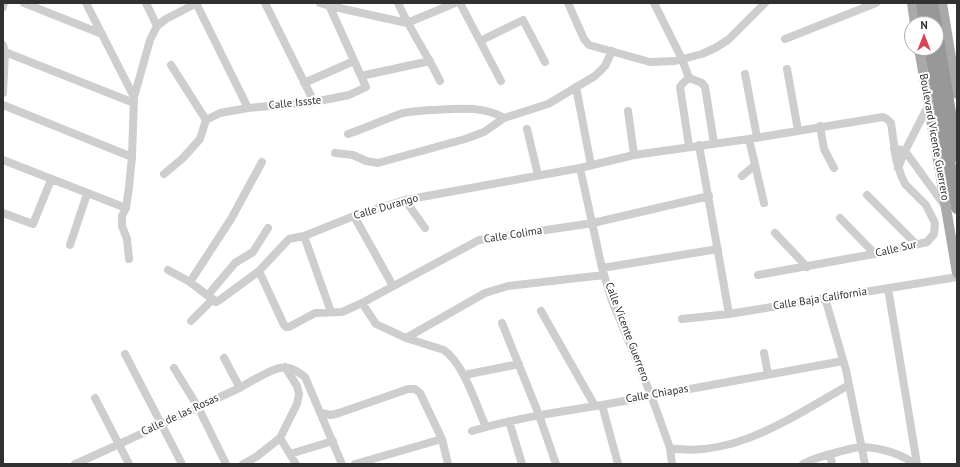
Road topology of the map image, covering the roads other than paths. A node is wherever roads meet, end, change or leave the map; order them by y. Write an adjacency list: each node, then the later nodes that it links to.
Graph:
1 (4, 3): 20 (street)
2 (24, 3): 27 (street)
3 (86, 3): 27 (street)
4 (146, 3): 26 (street)
5 (197, 3): 26 (street); 55 (street)
6 (265, 3): 47 (street)
7 (320, 3): 19 (street)
8 (398, 3): 25 (street)
9 (455, 3): 25 (street)
10 (460, 3): 29 (street)
11 (568, 3): 32 (street)
12 (654, 3): 36 (street)
13 (765, 3): 36 (street)
14 (876, 3): 28 (street)
15 (912, 3): 21 (main road)
16 (922, 3): 22 (highway)
17 (932, 3): 23 (highway, Boulevard Vicente Guerrero)
18 (943, 3): 24 (main road)
19 (329, 5): 25 (street); 37 (street)
20 (3, 7)
21 (914, 16)
22 (924, 16)
23 (936, 16)
24 (941, 16)
25 (407, 23): 38 (street)
26 (157, 26): 51 (street)
27 (102, 34): 51 (street)
28 (785, 39)
29 (480, 41): 39 (street); 46 (street)
30 (944, 43): 50 (main road, Boulevard Vicente Guerrero)
31 (4, 48): 49 (street); 51 (street)
32 (612, 51): 36 (street); 48 (street)
33 (920, 56): 53 (main road, Boulevard Vicente Guerrero)
34 (931, 56): 90 (highway, Boulevard Vicente Guerrero)
35 (943, 56): 71 (highway, Boulevard Vicente Guerrero)
36 (682, 59): 44 (street)
37 (354, 61): 43 (street); 47 (street)
38 (430, 61): 43 (street); 45 (street)
39 (545, 62)
40 (171, 65): 58 (street)
41 (787, 69): 61 (street)
42 (745, 74): 63 (street)
43 (361, 76): 52 (street, Calle Issste)
44 (689, 78): 64 (street); 66 (street)
45 (440, 81)
46 (501, 82)
47 (304, 83): 52 (street)
48 (576, 87): 57 (street); 75 (street)
49 (3, 93)
50 (957, 94)
51 (134, 100): 72 (street)
52 (314, 102): 55 (street, Calle Issste)
53 (929, 104): 68 (street); 90 (main road, Boulevard Vicente Guerrero)
54 (3, 105): 72 (street)
55 (248, 108): 58 (street, Calle Issste)
56 (628, 110): 70 (street)
57 (504, 118): 62 (street); 69 (street)
58 (206, 120): 80 (street)
59 (820, 126): 61 (street, Calle Sur); 67 (street, Calle Sur); 78 (street)
60 (527, 129): 81 (street)
61 (798, 130): 63 (street, Calle Sur)
62 (348, 134)
63 (753, 138): 64 (street, Calle Durango); 76 (street)
64 (714, 143): 65 (street, Calle Durango)
65 (699, 145): 66 (street, Calle Durango); 86 (street)
66 (689, 146): 70 (street, Calle Durango)
67 (894, 148): 68 (street); 79 (street, Calle Sur)
68 (905, 152): 79 (street); 90 (street)
69 (335, 153)
70 (634, 155): 75 (street, Calle Durango)
71 (957, 156)
72 (132, 157): 89 (street)
73 (3, 160): 83 (street)
74 (262, 162): 111 (street)
75 (591, 165): 77 (street, Calle Durango)
76 (755, 165): 82 (street); 88 (street)
77 (580, 168): 81 (street, Calle Durango); 94 (street, Calle Vicente Guerrero)
78 (834, 168)
79 (898, 168): 100 (street, Calle Sur)
80 (164, 174)
81 (538, 174): 87 (street, Calle Durango)
82 (742, 176)
83 (51, 180): 84 (street); 91 (street)
84 (88, 194): 89 (street); 99 (street)
85 (867, 195): 100 (street)
86 (709, 196): 94 (street, Calle Colima); 101 (street)
87 (405, 200): 92 (street, Calle Durango); 96 (street)
88 (764, 203)
89 (126, 208): 103 (street)
90 (951, 208): 108 (main road, Boulevard Vicente Guerrero)
91 (3, 213)
92 (354, 216): 98 (street, Calle Durango); 112 (street)
93 (840, 218): 102 (street)
94 (593, 223): 107 (street, Calle Vicente Guerrero); 112 (street, Calle Colima)
95 (268, 228): 115 (street)
96 (425, 228)
97 (776, 233): 104 (street)
98 (304, 236): 106 (street, Calle Durango); 118 (street)
99 (70, 244)
100 (916, 244): 102 (street, Calle Sur)
101 (718, 249): 107 (street); 119 (street)
102 (875, 254): 104 (street, Calle Sur)
103 (129, 258)
104 (807, 267): 109 (street, Calle Sur)
105 (168, 270): 111 (street)
106 (259, 271): 115 (street, Calle Durango); 118 (street, Calle Colima)
107 (603, 271): 123 (street); 135 (street, Calle Vicente Guerrero)
108 (957, 273)
109 (758, 275)
110 (957, 277): 113 (street, Calle Baja California)
111 (190, 282): 115 (street)
112 (393, 286): 116 (street, Calle Colima)
113 (888, 288): 114 (street, Calle Baja California); 169 (street)
114 (825, 298): 119 (street, Calle Baja California); 127 (street)
115 (212, 299): 121 (street)
116 (362, 303): 118 (street, Calle Colima); 123 (street)
117 (541, 311): 137 (street)
118 (331, 312)
119 (729, 314): 120 (street, Calle Baja California)
120 (682, 320)
121 (191, 321)
122 (502, 323): 128 (street)
123 (406, 338): 132 (street)
124 (764, 353): 131 (street)
125 (125, 354): 142 (street)
126 (224, 358): 134 (street)
127 (843, 361): 131 (street, Calle Chiapas); 133 (street)
128 (518, 364): 132 (street); 140 (street)
129 (285, 367): 134 (street, Calle de las Rosas); 139 (street); 145 (street)
130 (174, 368): 138 (street)
131 (768, 374): 135 (street, Calle Chiapas)
132 (464, 375): 143 (street)
133 (849, 385): 149 (street); 150 (street)
134 (240, 388): 138 (street, Calle de las Rosas)
135 (652, 395): 137 (street, Calle Chiapas); 150 (street, Calle Vicente Guerrero)
136 (95, 398): 148 (street)
137 (598, 405): 140 (street, Calle Chiapas); 164 (street)
138 (198, 407): 142 (street, Calle de las Rosas); 156 (street)
139 (321, 413): 146 (street); 147 (street)
140 (539, 415): 141 (street, Calle Chiapas); 163 (street)
141 (509, 421): 143 (street, Calle Chiapas); 162 (street)
142 (162, 425): 148 (street, Calle de las Rosas); 155 (street)
143 (486, 427): 144 (street, Calle Chiapas)
144 (472, 431)
145 (280, 438): 151 (street); 157 (street)
146 (442, 438): 160 (street); 161 (street)
147 (333, 441): 151 (street); 159 (street)
148 (119, 444): 153 (street, Calle de las Rosas); 154 (street)
149 (861, 447): 152 (street); 168 (street); 169 (street)
150 (670, 448): 165 (street, Calle Vicente Guerrero)
151 (290, 454): 158 (street)
152 (830, 454): 166 (street); 167 (street)
153 (76, 464)
154 (129, 464)
155 (182, 464)
156 (226, 464)
157 (244, 464)
158 (296, 464)
159 (342, 464)
160 (355, 464)
161 (448, 464)
162 (522, 464)
163 (556, 464)
164 (618, 464)
165 (672, 464)
166 (803, 464)
167 (832, 464)
168 (865, 464)
169 (916, 464)

